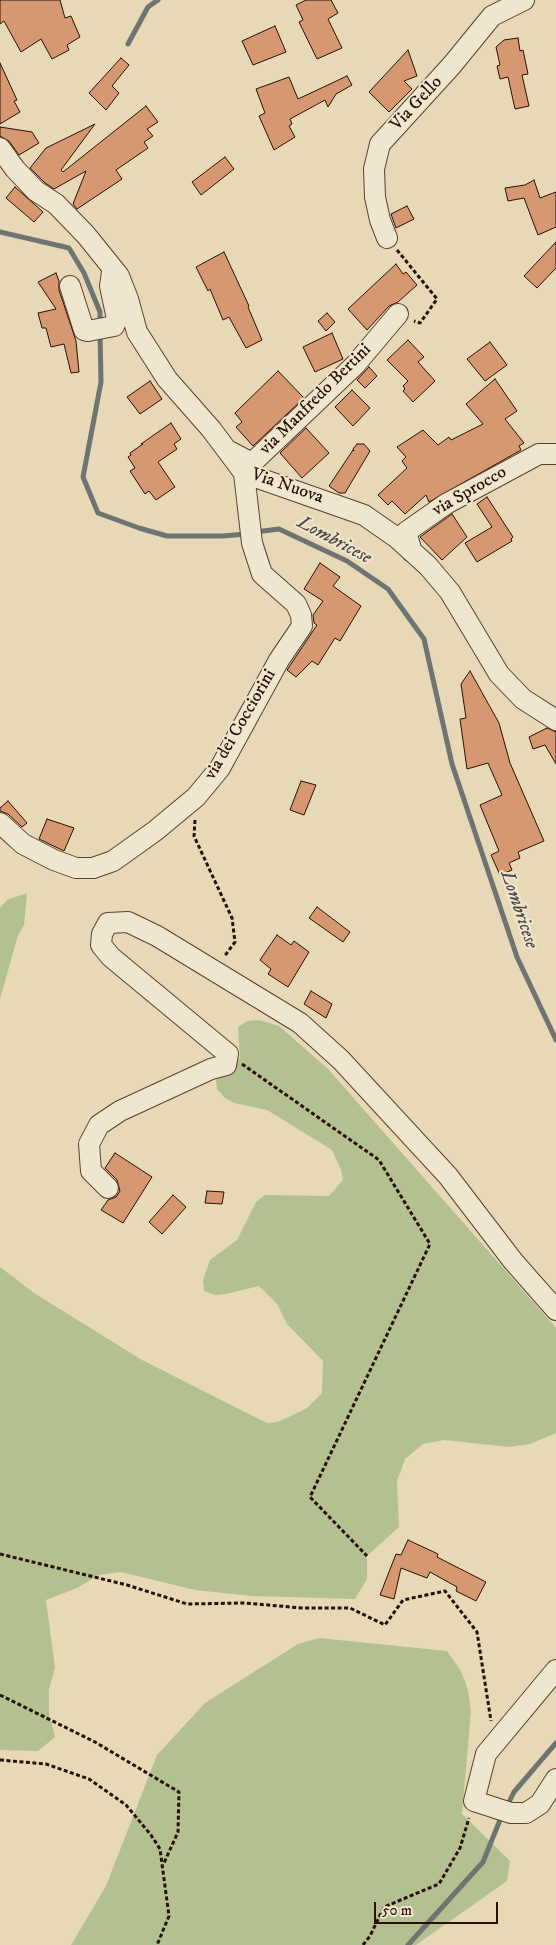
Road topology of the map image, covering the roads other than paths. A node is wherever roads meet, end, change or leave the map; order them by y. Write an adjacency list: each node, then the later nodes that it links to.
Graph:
1 (524, 0): 3 (street, Via Gello)
2 (0, 148): 4 (street, Via Nuova)
3 (387, 238)
4 (112, 268): 5 (street); 7 (street, Via Nuova)
5 (70, 286)
6 (398, 314): 7 (street, via Manfredo Bertini)
7 (227, 450): 9 (street, Via Nuova)
8 (556, 454): 10 (street, via Sprocco)
9 (244, 473): 10 (street, Via Nuova); 12 (street, via dei Cocciorini)
10 (412, 552): 11 (street, Via Nuova)
11 (556, 720)
12 (0, 823)
13 (108, 1188): 14 (street)
14 (556, 1310)
15 (556, 1670): 16 (street)
16 (554, 1785)

